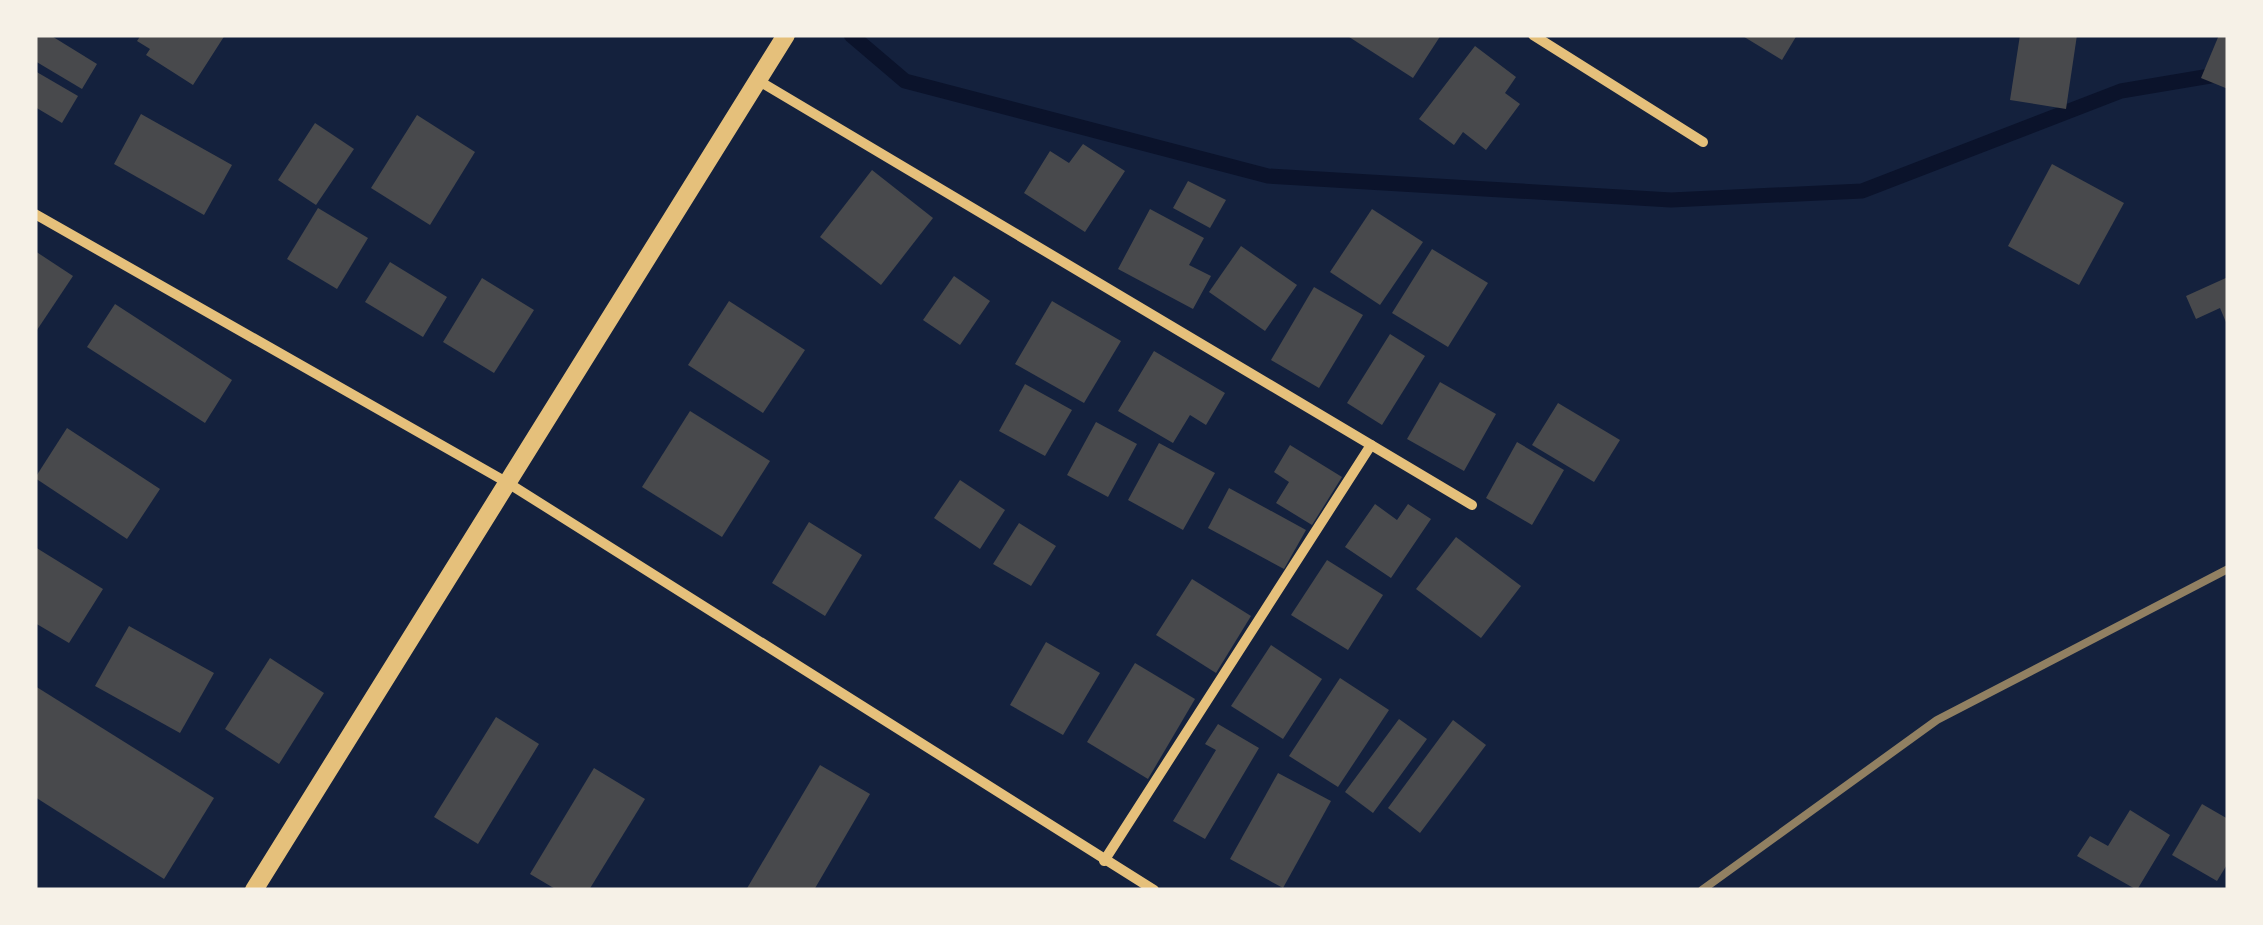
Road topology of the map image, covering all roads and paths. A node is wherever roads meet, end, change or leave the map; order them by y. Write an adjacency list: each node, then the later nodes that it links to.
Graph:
1 (786, 35): 3 (street)
2 (1533, 35): 4 (street)
3 (758, 81): 6 (street); 7 (street)
4 (1704, 142)
5 (35, 214): 7 (street)
6 (1371, 445): 8 (street); 9 (street)
7 (508, 483): 9 (street); 10 (street)
8 (1472, 504)
9 (1104, 862): 11 (street)
10 (254, 890)
11 (1154, 890)

